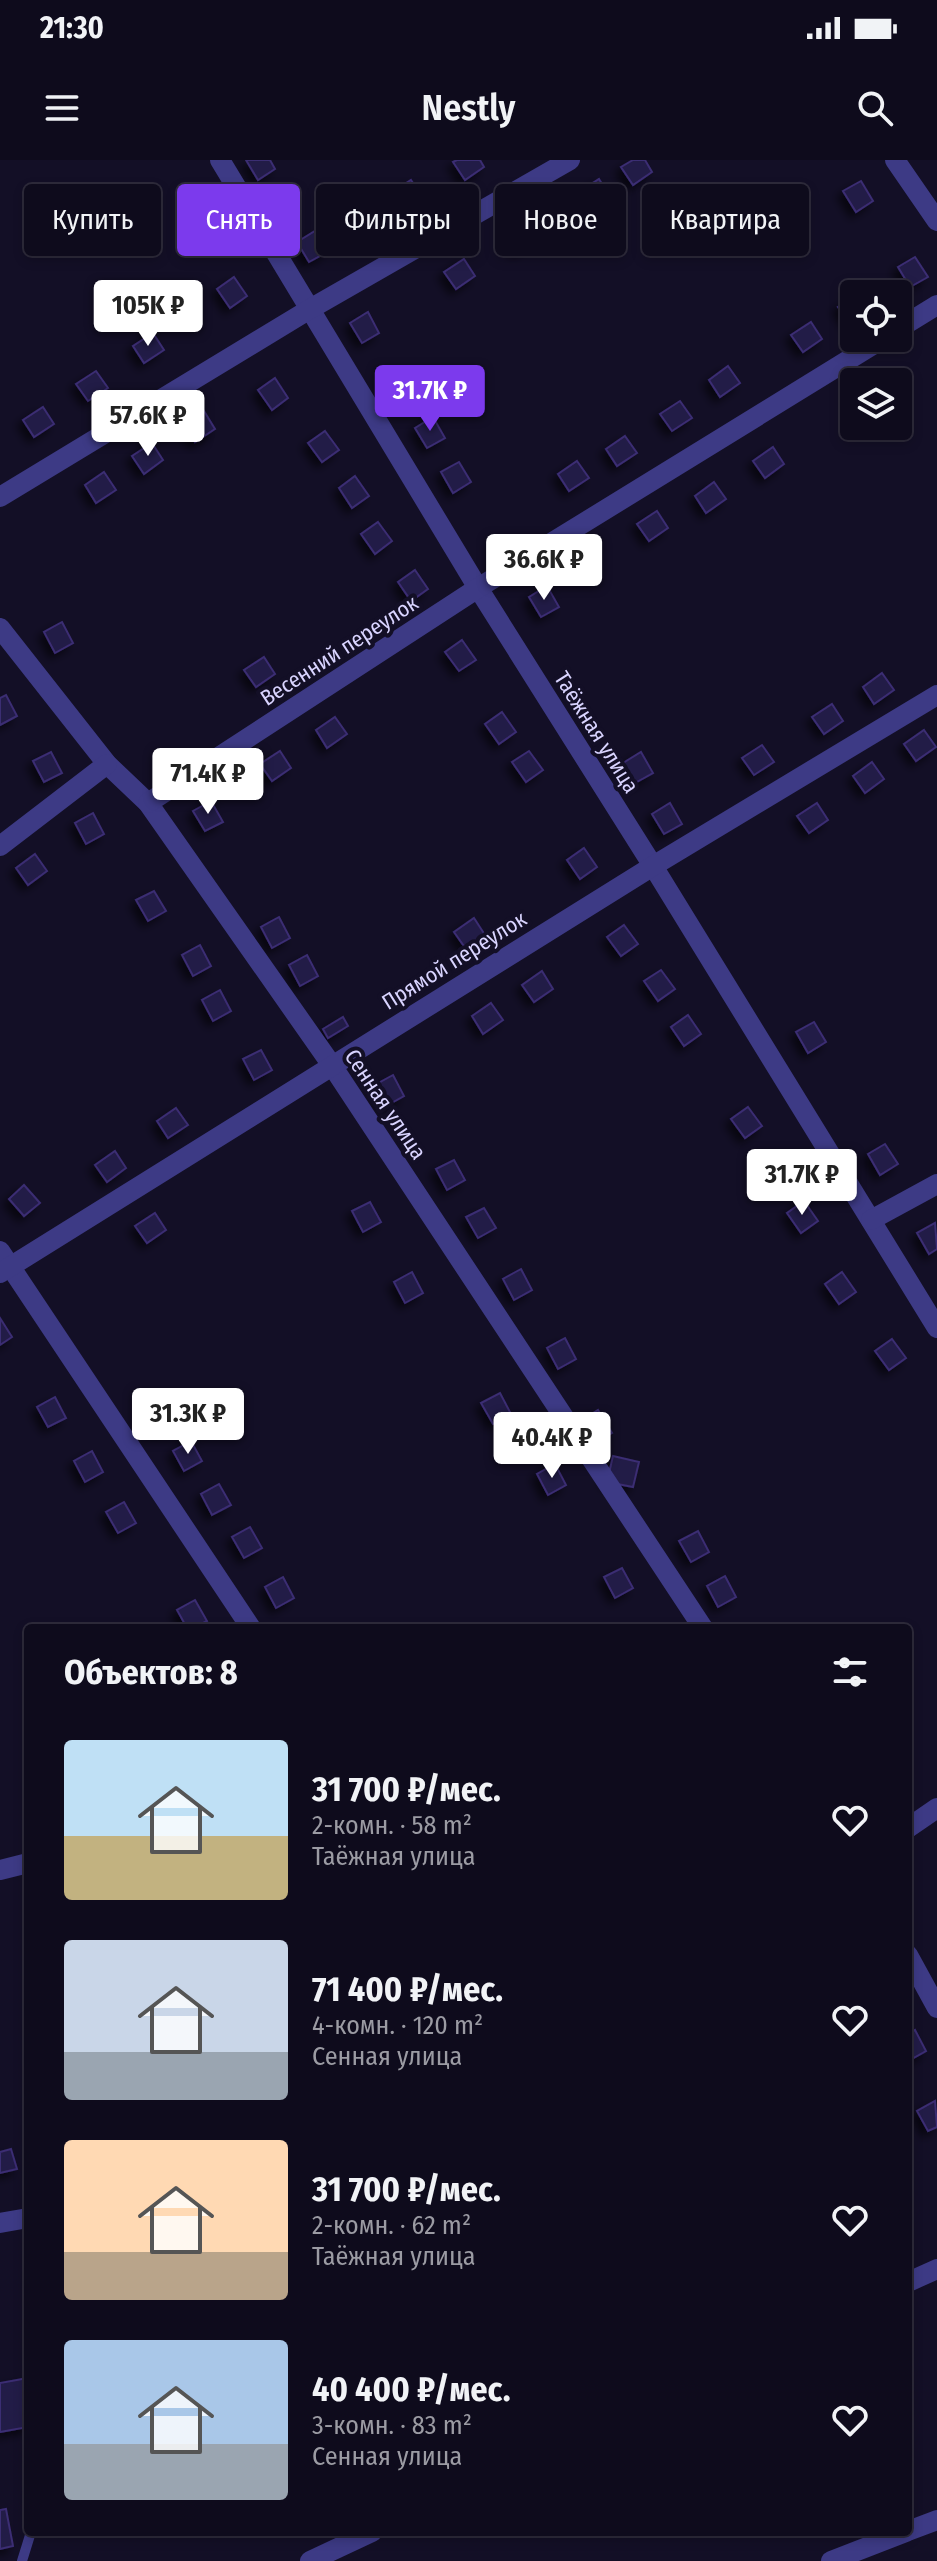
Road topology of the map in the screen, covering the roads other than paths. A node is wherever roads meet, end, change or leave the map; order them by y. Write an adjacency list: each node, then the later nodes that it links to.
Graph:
1 (220, 160): 6 (street, Таёжная улица)
2 (570, 160): 6 (street)
3 (895, 160): 4 (street)
4 (937, 221)
5 (937, 305): 7 (street)
6 (310, 309): 9 (street); 10 (street, Таёжная улица)
7 (912, 320)
8 (861, 352): 10 (street, Весенний переулок)
9 (0, 497)
10 (478, 588): 14 (street, Весенний переулок); 16 (street, Таёжная улица)
11 (0, 628): 13 (street, Сенная улица)
12 (937, 695): 16 (street, Прямой переулок)
13 (107, 764): 14 (street, Сенная улица); 15 (street)
14 (148, 803): 17 (street, Сенная улица)
15 (0, 846)
16 (653, 866): 17 (street, Прямой переулок); 19 (street, Таёжная улица)
17 (331, 1064): 20 (street, Прямой переулок); 23 (street, Сенная улица)
18 (937, 1184): 19 (street)
19 (871, 1220): 21 (street, Таёжная улица)
20 (4, 1263): 22 (street)
21 (937, 1328)
22 (248, 1624)
23 (700, 1624)
24 (937, 1808): 25 (street)
25 (912, 1825)
26 (24, 1864): 27 (street)
27 (0, 1870)
28 (912, 1962): 29 (street)
29 (937, 2008)
30 (24, 2219): 31 (street)
31 (0, 2223)
32 (937, 2269): 33 (street)
33 (912, 2280)
34 (937, 2520): 35 (street)
35 (912, 2530)
36 (30, 2536): 39 (lane)
37 (363, 2536): 40 (street)
38 (897, 2536): 41 (street)
39 (22, 2561)
40 (310, 2561)
41 (831, 2561)

